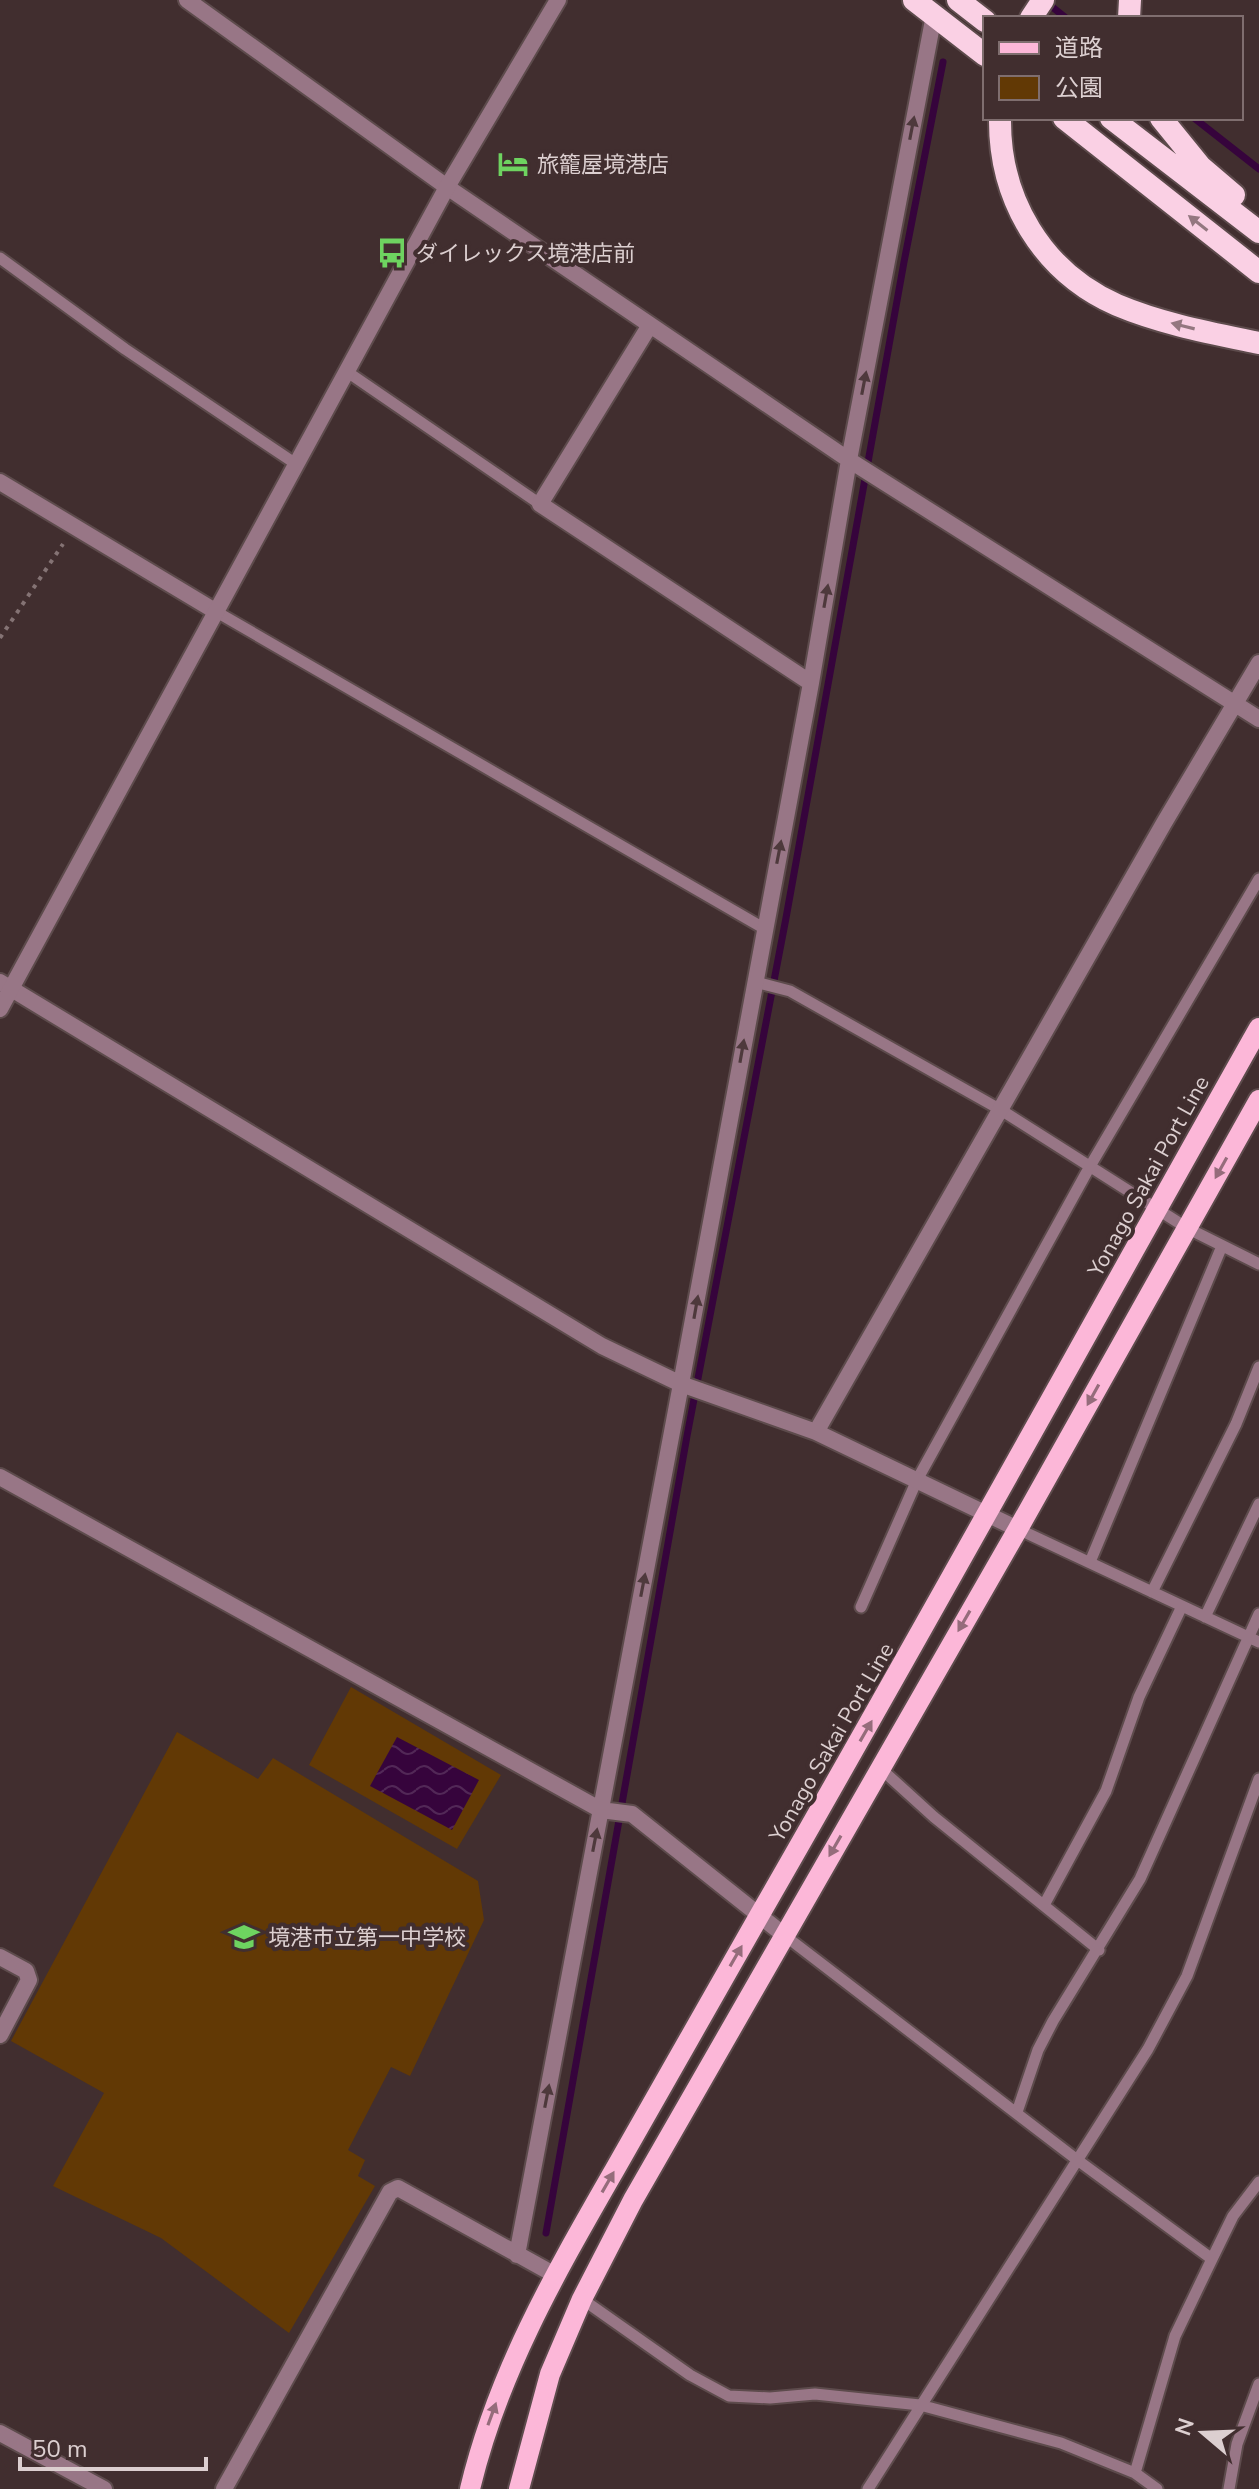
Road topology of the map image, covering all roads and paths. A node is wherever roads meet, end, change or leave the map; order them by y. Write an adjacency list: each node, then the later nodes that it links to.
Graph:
1 (187, 0): 12 (street)
2 (558, 0): 12 (street)
3 (914, 0): 5 (highway)
4 (958, 0): 6 (highway)
5 (934, 15): 7 (highway); 20 (street, one-way to 5)
6 (983, 19)
7 (983, 53)
8 (1000, 120): 18 (highway, one-way to 8)
9 (1067, 120): 16 (highway, one-way to 9)
10 (1114, 120): 14 (highway)
11 (1163, 120): 13 (highway)
12 (447, 187): 17 (street); 19 (street)
13 (1259, 218)
14 (1259, 232)
15 (0, 258): 21 (lane)
16 (1259, 272)
17 (650, 325): 20 (street); 23 (street)
18 (1259, 343)
19 (346, 371): 21 (street); 23 (lane)
20 (849, 460): 28 (street, one-way to 20); 29 (street)
21 (296, 464): 25 (street)
22 (0, 482): 24 (street)
23 (540, 504): 28 (street)
24 (75, 527): 25 (street); 26 (path)
25 (215, 611): 32 (lane); 34 (street)
26 (0, 638)
27 (1259, 663): 29 (street)
28 (811, 683): 32 (street, one-way to 28)
29 (1236, 705): 30 (street); 38 (street)
30 (1259, 719)
31 (1259, 879): 39 (lane)
32 (765, 929): 33 (street)
33 (755, 982): 38 (lane); 45 (street, one-way to 33)
34 (6, 985): 35 (street); 45 (street)
35 (0, 1009)
36 (1259, 1028): 40 (main road, Yonago Sakai Port Line)
37 (1259, 1100): 41 (main road, one-way to 41)
38 (1001, 1110): 39 (lane); 46 (street)
39 (1089, 1168): 40 (lane); 48 (lane)
40 (1157, 1209): 41 (lane); 50 (main road, Yonago Sakai Port Line)
41 (1187, 1228): 42 (lane); 51 (main road, one-way to 51)
42 (1222, 1246): 43 (lane); 52 (lane)
43 (1259, 1264)
44 (1259, 1367): 53 (lane)
45 (681, 1384): 46 (street); 61 (street, one-way to 45)
46 (816, 1432): 48 (street)
47 (0, 1477): 61 (street)
48 (917, 1480): 50 (street); 55 (lane)
49 (1259, 1504): 57 (lane)
50 (985, 1513): 51 (street); 63 (main road, Yonago Sakai Port Line, one-way to 50)
51 (1018, 1529): 52 (lane); 59 (main road, one-way to 59)
52 (1090, 1562): 53 (lane)
53 (1152, 1592): 54 (lane)
54 (1182, 1606): 57 (lane); 62 (lane)
55 (861, 1607)
56 (1259, 1614): 58 (lane)
57 (1205, 1617): 58 (lane)
58 (1254, 1640): 65 (lane)
59 (880, 1768): 62 (lane); 64 (main road, one-way to 64)
60 (1259, 1779): 69 (lane)
61 (601, 1810): 63 (street); 71 (street, one-way to 61)
62 (1044, 1905): 65 (lane)
63 (760, 1915): 64 (street); 73 (main road, Yonago Sakai Port Line, one-way to 63)
64 (784, 1935): 68 (lane); 74 (main road)
65 (1099, 1950): 68 (lane)
66 (0, 1957): 67 (street)
67 (0, 2035)
68 (1017, 2112): 69 (lane)
69 (1076, 2159): 72 (lane); 76 (lane)
70 (1259, 2182): 72 (lane)
71 (517, 2255): 73 (street); 80 (street)
72 (1212, 2259): 78 (lane)
73 (555, 2275): 81 (main road, Yonago Sakai Port Line, one-way to 73)
74 (582, 2299): 76 (lane); 82 (main road)
75 (1259, 2384): 85 (lane)
76 (920, 2405): 78 (lane); 83 (lane)
77 (0, 2433): 79 (street)
78 (1135, 2473): 84 (lane)
79 (104, 2489)
80 (224, 2489)
81 (470, 2489)
82 (519, 2489)
83 (868, 2489)
84 (1157, 2489)
85 (1229, 2489)

